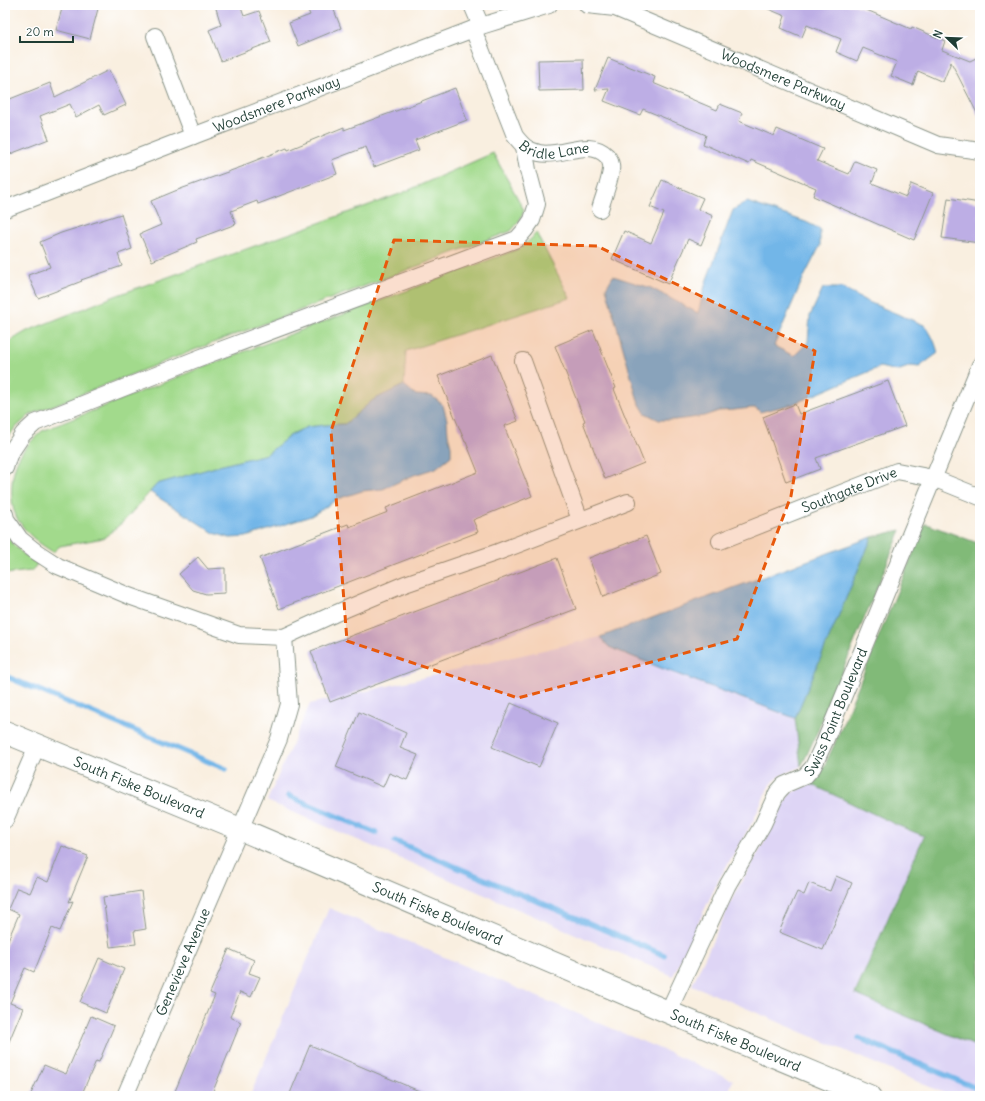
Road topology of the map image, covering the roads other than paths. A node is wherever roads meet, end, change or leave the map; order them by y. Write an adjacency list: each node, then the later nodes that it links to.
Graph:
1 (472, 5): 4 (street, Bridle Lane)
2 (549, 5): 4 (street, Woodsmere Parkway)
3 (587, 5): 8 (street, Woodsmere Parkway)
4 (477, 28): 6 (street, Woodsmere Parkway); 7 (street, Bridle Lane)
5 (155, 36): 6 (street)
6 (193, 136): 9 (street, Woodsmere Parkway)
7 (524, 147): 10 (street, Bridle Lane); 13 (street)
8 (980, 151)
9 (5, 209)
10 (600, 209)
11 (522, 361): 18 (street)
12 (980, 365): 14 (street, Swiss Point Boulevard)
13 (5, 468)
14 (933, 478): 15 (street, Southgate Drive); 19 (street, Southgate Drive); 25 (street, Swiss Point Boulevard)
15 (980, 497)
16 (628, 502): 18 (street)
17 (5, 514): 20 (street)
18 (580, 520): 20 (street)
19 (720, 541)
20 (284, 637): 24 (street, Genevieve Avenue)
21 (5, 732): 22 (main road, South Fiske Boulevard)
22 (37, 746): 23 (street); 24 (main road, South Fiske Boulevard)
23 (5, 820)
24 (240, 828): 25 (main road, South Fiske Boulevard); 26 (street, Genevieve Avenue)
25 (668, 1012): 27 (main road, South Fiske Boulevard)
26 (125, 1096)
27 (869, 1096)

